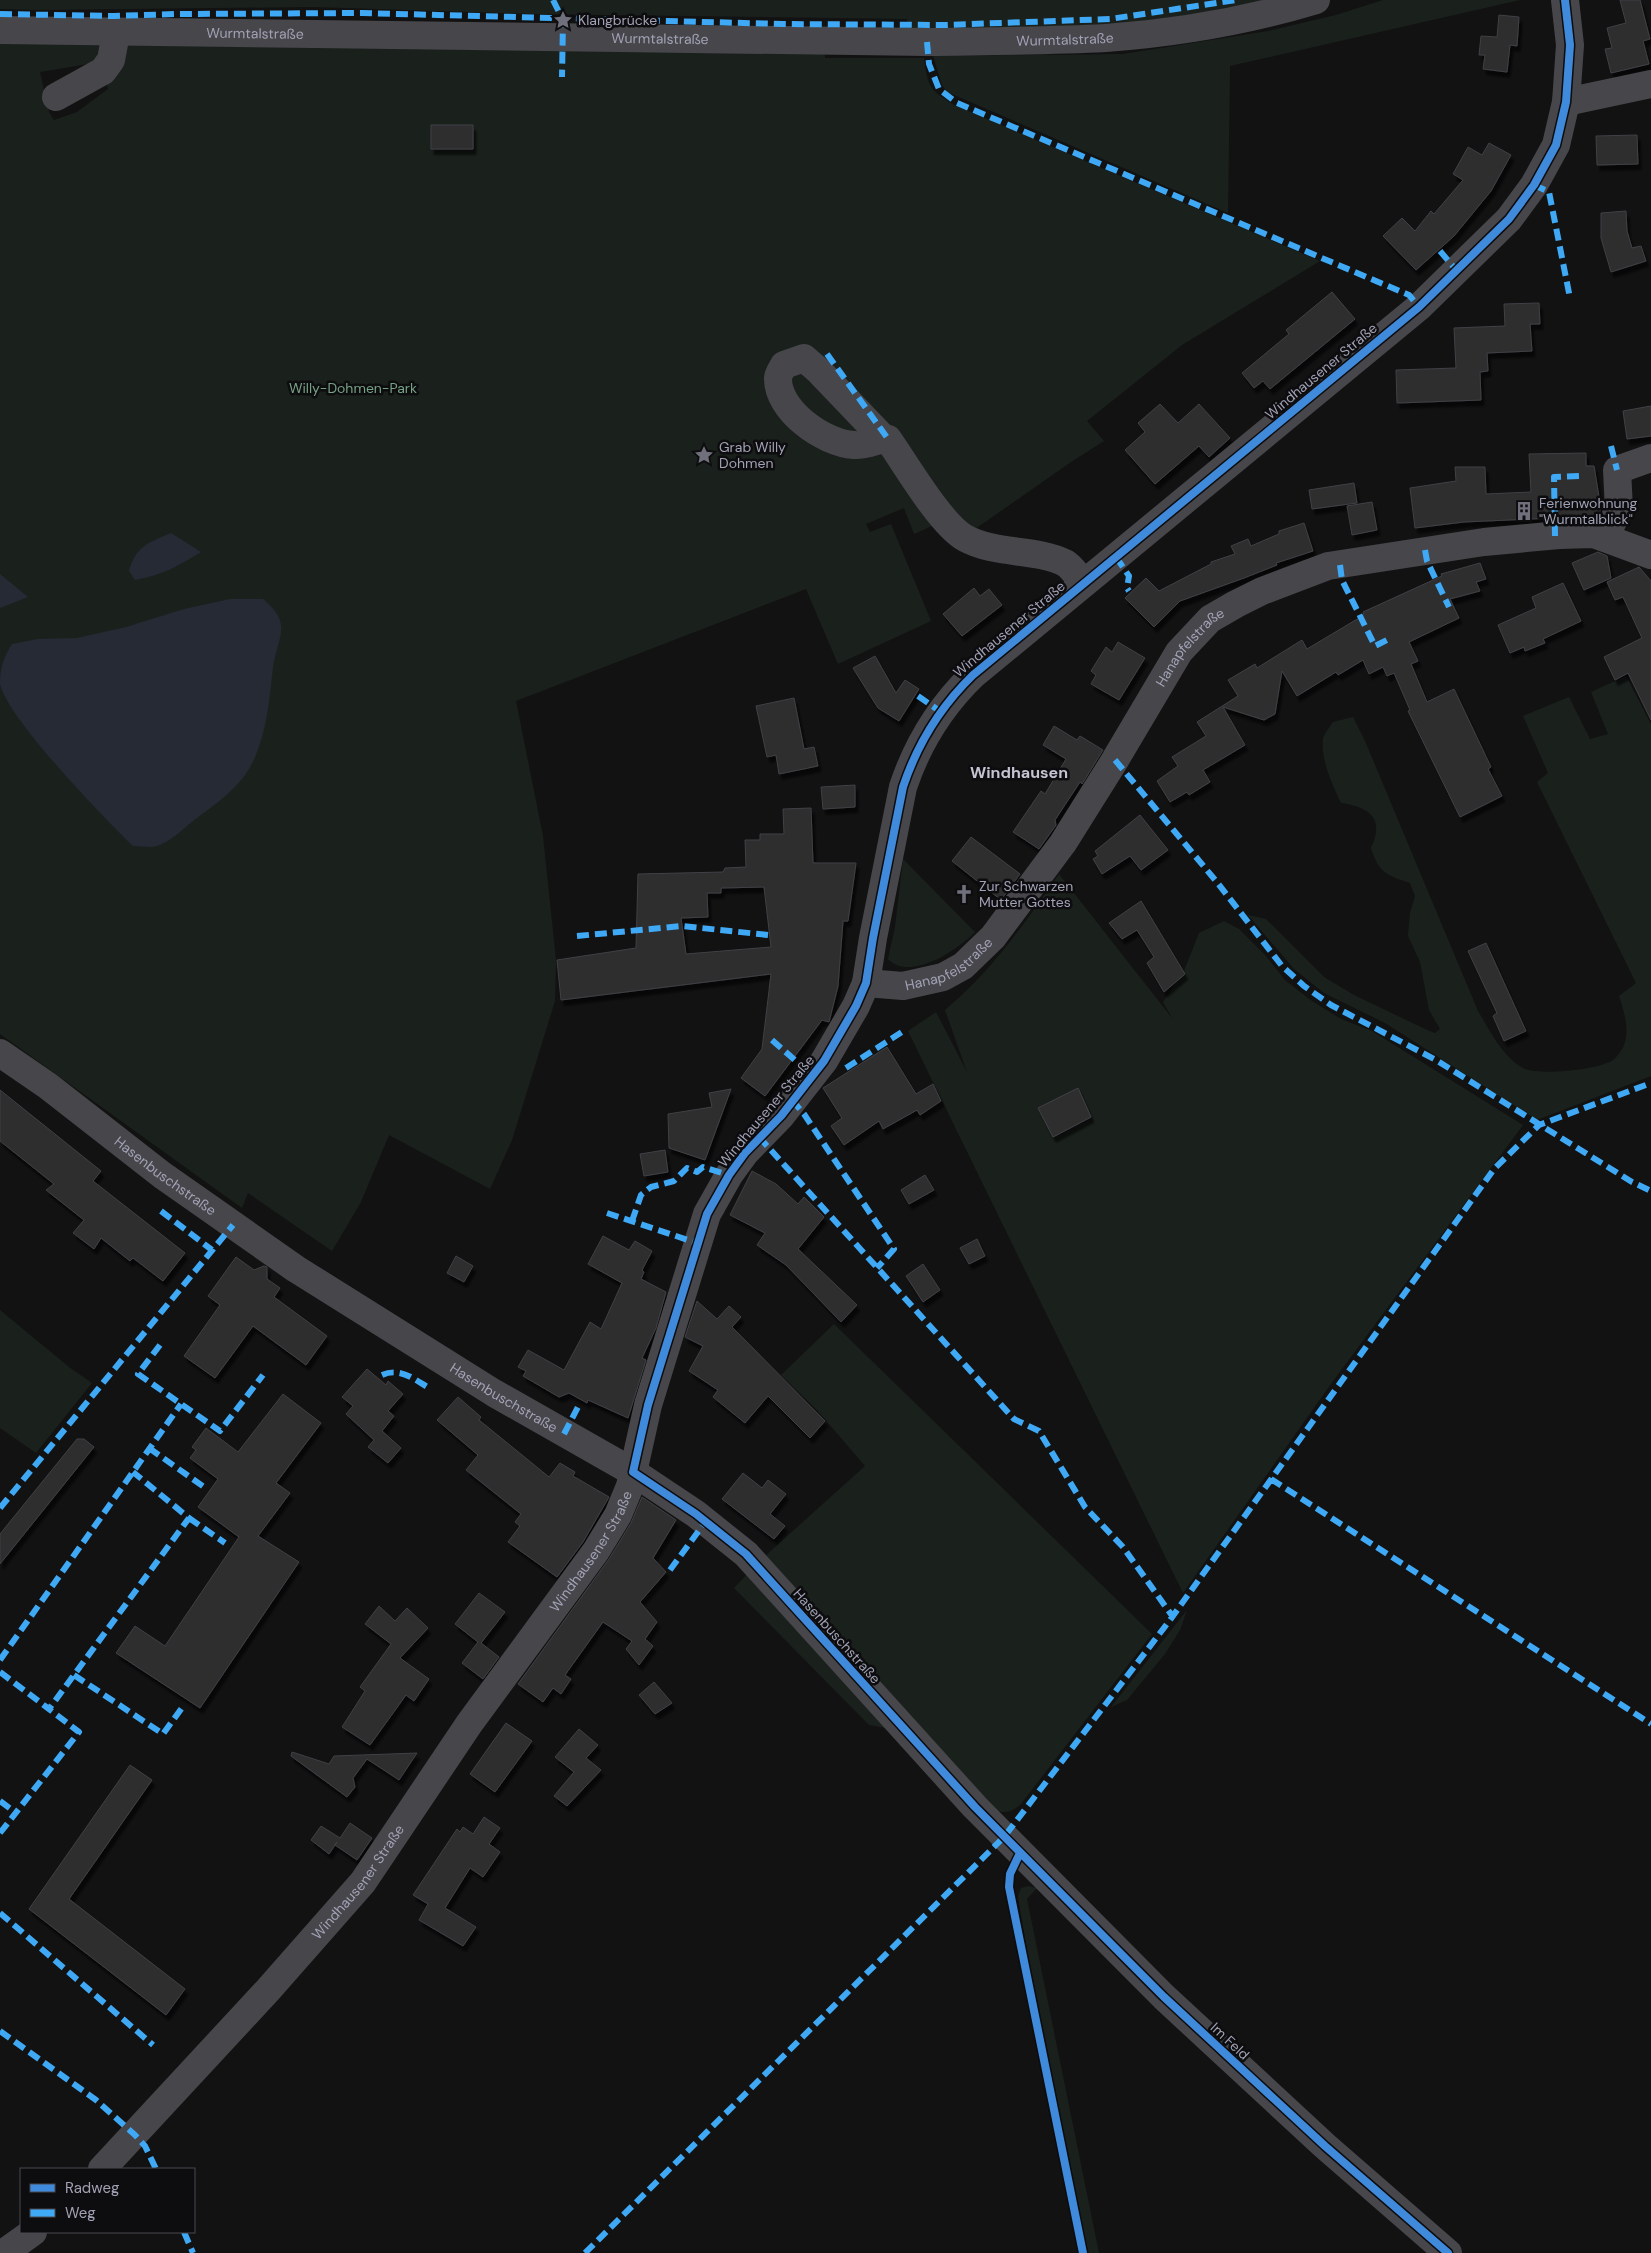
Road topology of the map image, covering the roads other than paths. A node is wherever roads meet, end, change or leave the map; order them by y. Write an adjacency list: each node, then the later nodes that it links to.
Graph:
1 (1316, 0): 4 (street, Wurmtalstraße)
2 (1565, 0): 7 (street, Windhausener Straße)
3 (0, 30): 4 (street, Wurmtalstraße)
4 (116, 33): 6 (street)
5 (1651, 84): 7 (street)
6 (56, 97)
7 (1566, 102): 12 (street, Windhausener Straße)
8 (884, 439): 12 (street)
9 (1651, 458): 10 (street)
10 (1605, 537): 11 (street, Hanapfelstraße); 13 (street, Hanapfelstraße)
11 (1651, 555)
12 (1084, 582): 13 (street, Windhausener Straße)
13 (866, 983): 15 (street, Windhausener Straße)
14 (0, 1053): 15 (street, Hasenbuschstraße)
15 (633, 1472): 16 (street, Hasenbuschstraße); 17 (street, Windhausener Straße)
16 (1004, 1837): 20 (street, Im Feld)
17 (103, 2168)
18 (32, 2233): 19 (street)
19 (4, 2253)
20 (1448, 2253)

